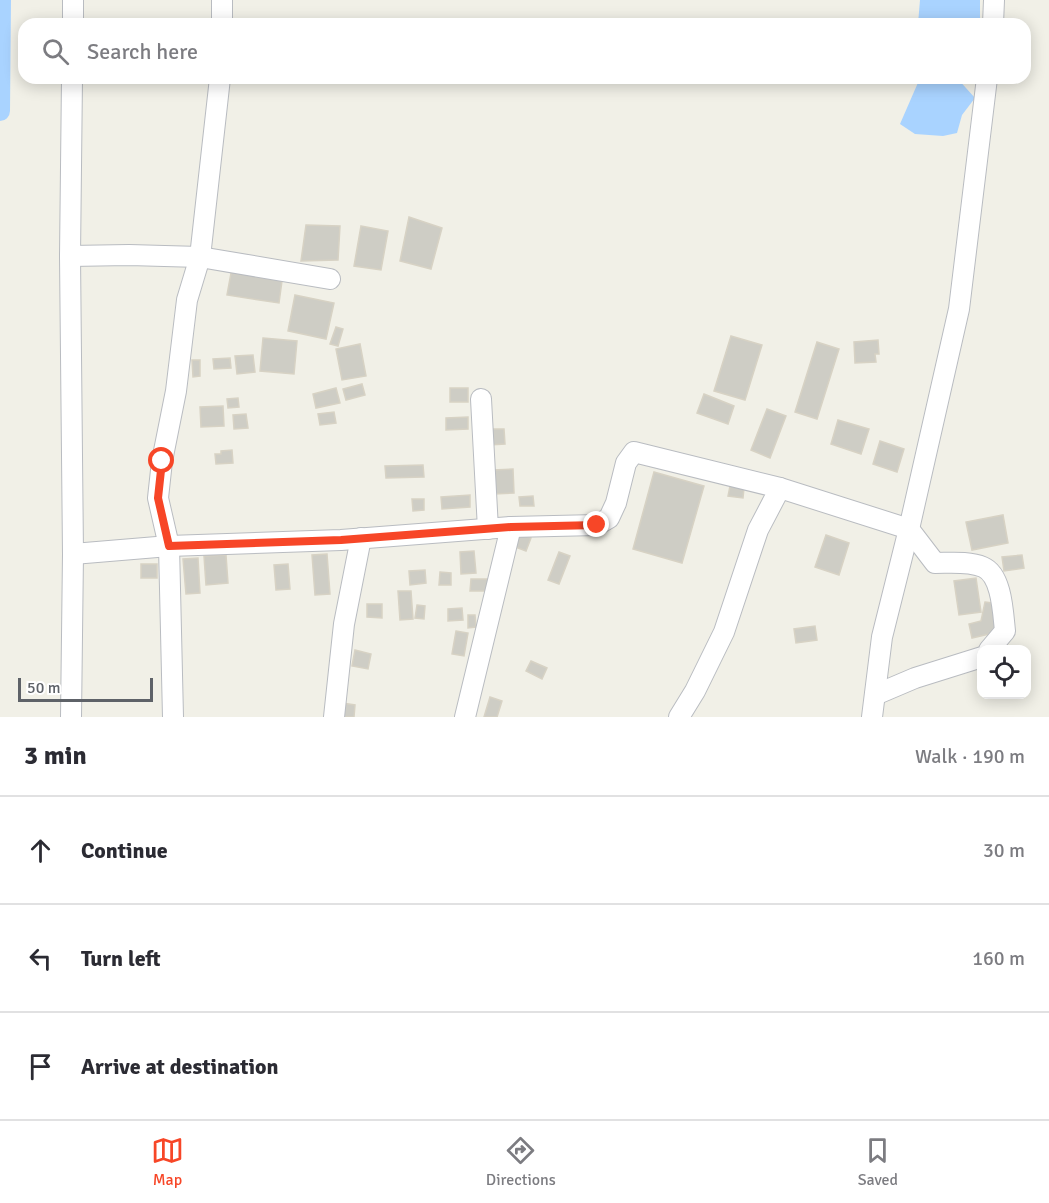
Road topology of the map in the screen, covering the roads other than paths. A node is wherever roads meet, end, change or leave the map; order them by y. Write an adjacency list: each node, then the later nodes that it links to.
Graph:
1 (73, 0): 4 (street)
2 (222, 0): 5 (street)
3 (994, 0): 6 (street)
4 (73, 18)
5 (222, 18)
6 (993, 18)
7 (72, 84): 10 (street)
8 (218, 84): 11 (street)
9 (986, 84): 17 (street)
10 (70, 256): 11 (street); 20 (street)
11 (200, 257): 12 (street); 19 (street)
12 (330, 279)
13 (481, 399): 16 (street)
14 (780, 488): 15 (street); 17 (street); 28 (street)
15 (511, 527): 16 (street); 27 (street)
16 (489, 529): 18 (street)
17 (909, 529): 21 (street); 23 (street)
18 (361, 538): 19 (street); 26 (street)
19 (169, 546): 20 (street); 25 (street)
20 (73, 554): 24 (street)
21 (993, 645)
22 (977, 658): 23 (street)
23 (875, 695): 29 (street)
24 (71, 717)
25 (173, 717)
26 (334, 717)
27 (465, 717)
28 (679, 717)
29 (872, 717)

